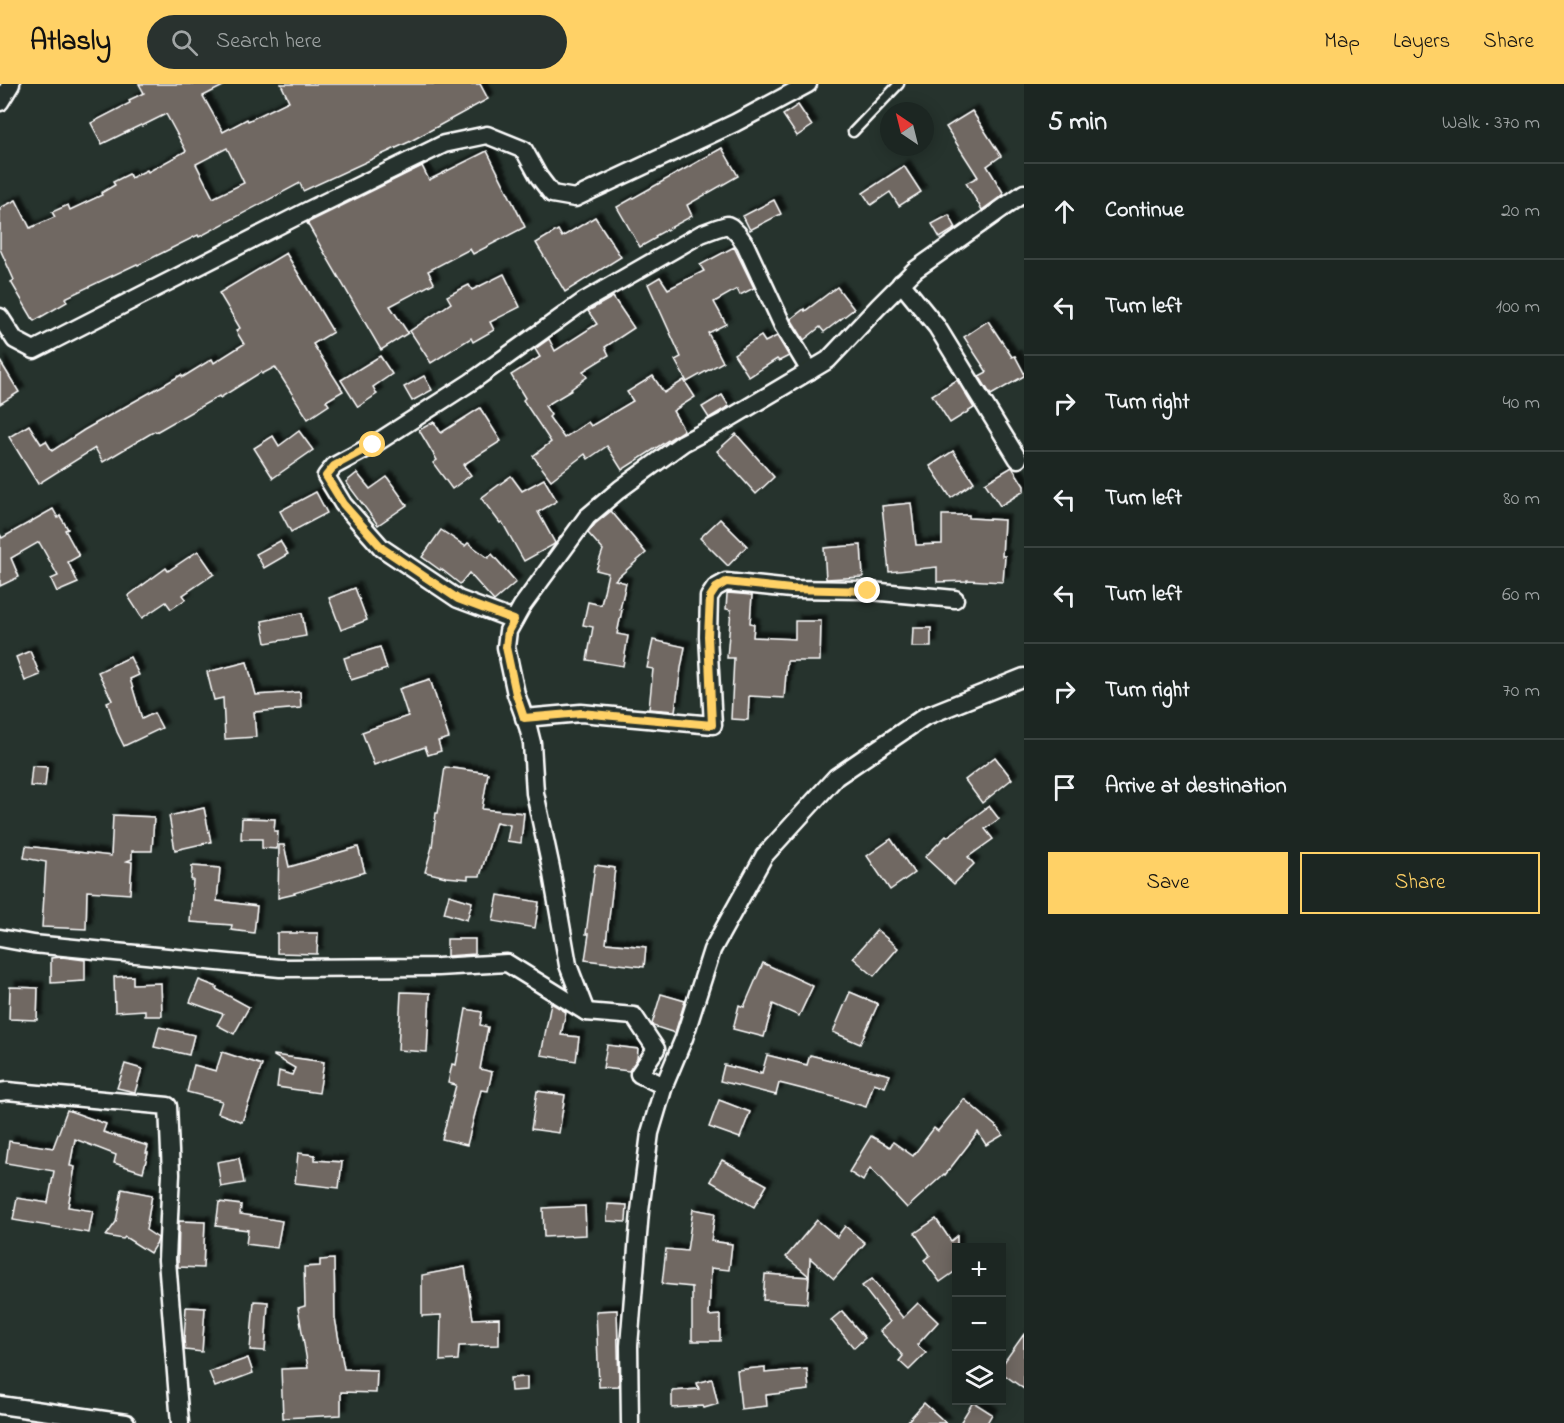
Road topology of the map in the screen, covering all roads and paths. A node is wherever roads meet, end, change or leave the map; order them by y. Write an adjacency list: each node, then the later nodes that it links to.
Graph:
1 (11, 84): 4 (street)
2 (808, 84): 8 (street)
3 (899, 84): 5 (lane)
4 (0, 102)
5 (853, 132)
6 (1024, 193): 7 (street)
7 (901, 284): 9 (street); 10 (street)
8 (0, 317)
9 (810, 371): 12 (street); 12 (street)
10 (1018, 459)
11 (955, 599): 14 (street)
12 (514, 620): 14 (street)
13 (1024, 676): 17 (street)
14 (524, 718): 16 (street)
15 (0, 938): 16 (street)
16 (586, 1012): 17 (street)
17 (664, 1086): 22 (street)
18 (0, 1092): 21 (street)
19 (0, 1408): 20 (street)
20 (126, 1423)
21 (180, 1423)
22 (630, 1423)

